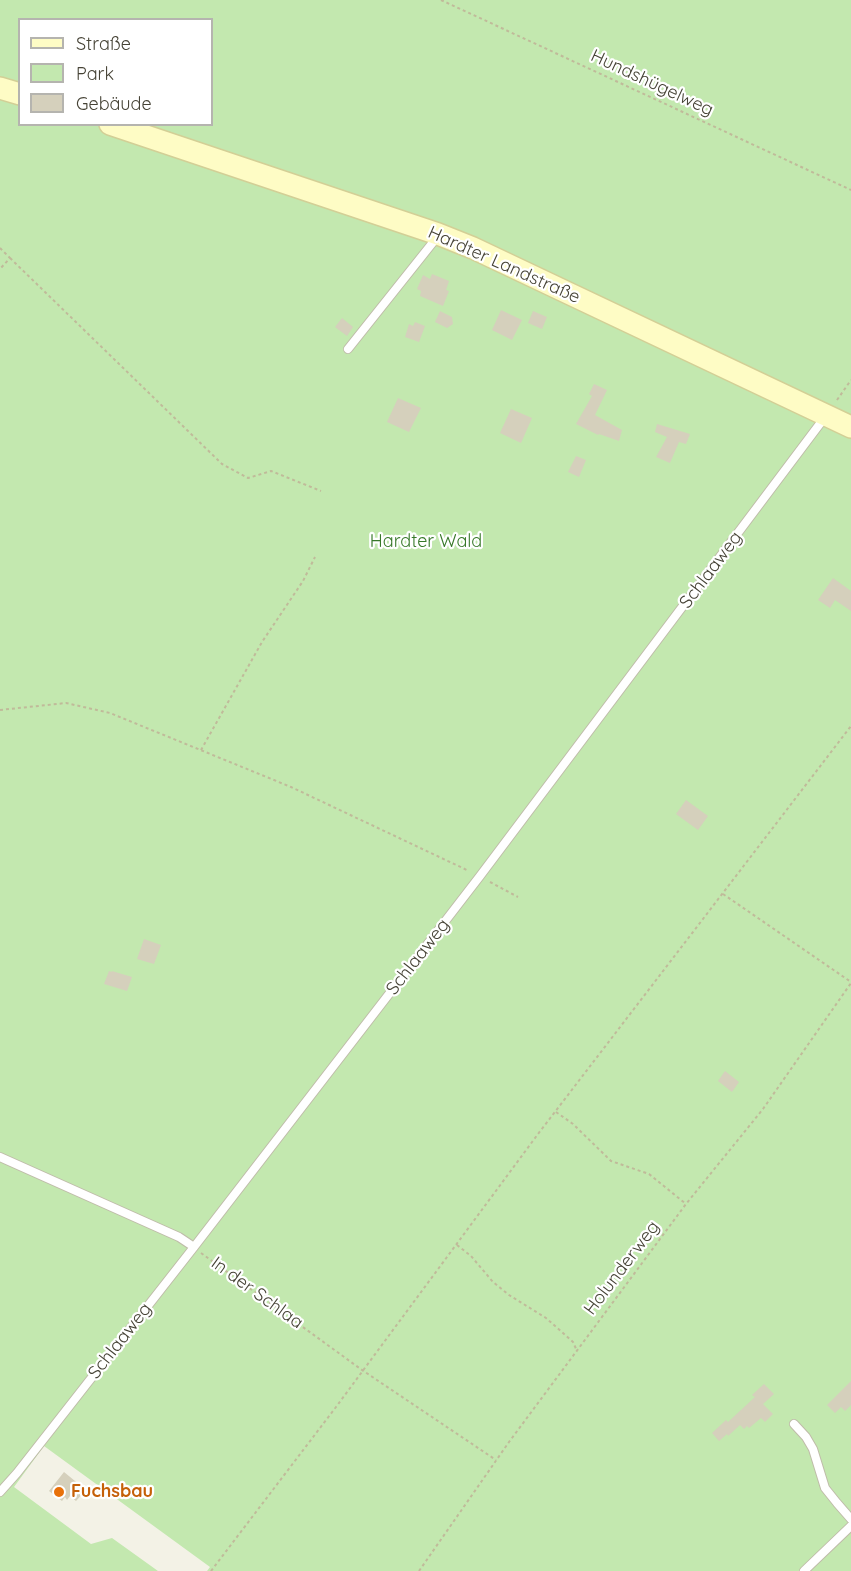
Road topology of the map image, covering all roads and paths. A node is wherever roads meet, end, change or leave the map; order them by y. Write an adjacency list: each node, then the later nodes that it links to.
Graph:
1 (441, 0): 5 (path, Hundshügelweg)
2 (0, 88): 3 (main road)
3 (18, 93)
4 (116, 126): 6 (main road, Hardter Landstraße)
5 (851, 190)
6 (438, 234): 10 (lane); 12 (main road, Hardter Landstraße)
7 (0, 248): 8 (path)
8 (10, 258): 9 (path); 14 (path)
9 (0, 269)
10 (348, 349)
11 (851, 380): 12 (path)
12 (830, 409): 13 (main road, Hardter Landstraße); 19 (lane, Schlaaweg)
13 (851, 427)
14 (321, 491)
15 (315, 557): 18 (path)
16 (0, 710): 18 (path)
17 (851, 726): 20 (path)
18 (201, 750): 19 (path)
19 (480, 876): 21 (path); 27 (lane, Schlaaweg)
20 (723, 894): 22 (path); 23 (path)
21 (518, 897)
22 (851, 982): 25 (path, Holunderweg)
23 (555, 1112): 25 (path); 26 (path)
24 (0, 1157): 27 (lane, In der Schlaa)
25 (686, 1204): 28 (path, Holunderweg)
26 (456, 1244): 28 (path); 29 (path)
27 (194, 1247): 29 (path, In der Schlaa); 32 (lane, Schlaaweg)
28 (577, 1351): 31 (path, Holunderweg)
29 (362, 1370): 31 (path, In der Schlaa); 35 (path)
30 (794, 1424): 33 (lane)
31 (496, 1460): 36 (path, Holunderweg)
32 (0, 1492)
33 (851, 1519)
34 (851, 1526): 37 (lane)
35 (211, 1571)
36 (420, 1571)
37 (804, 1571)

